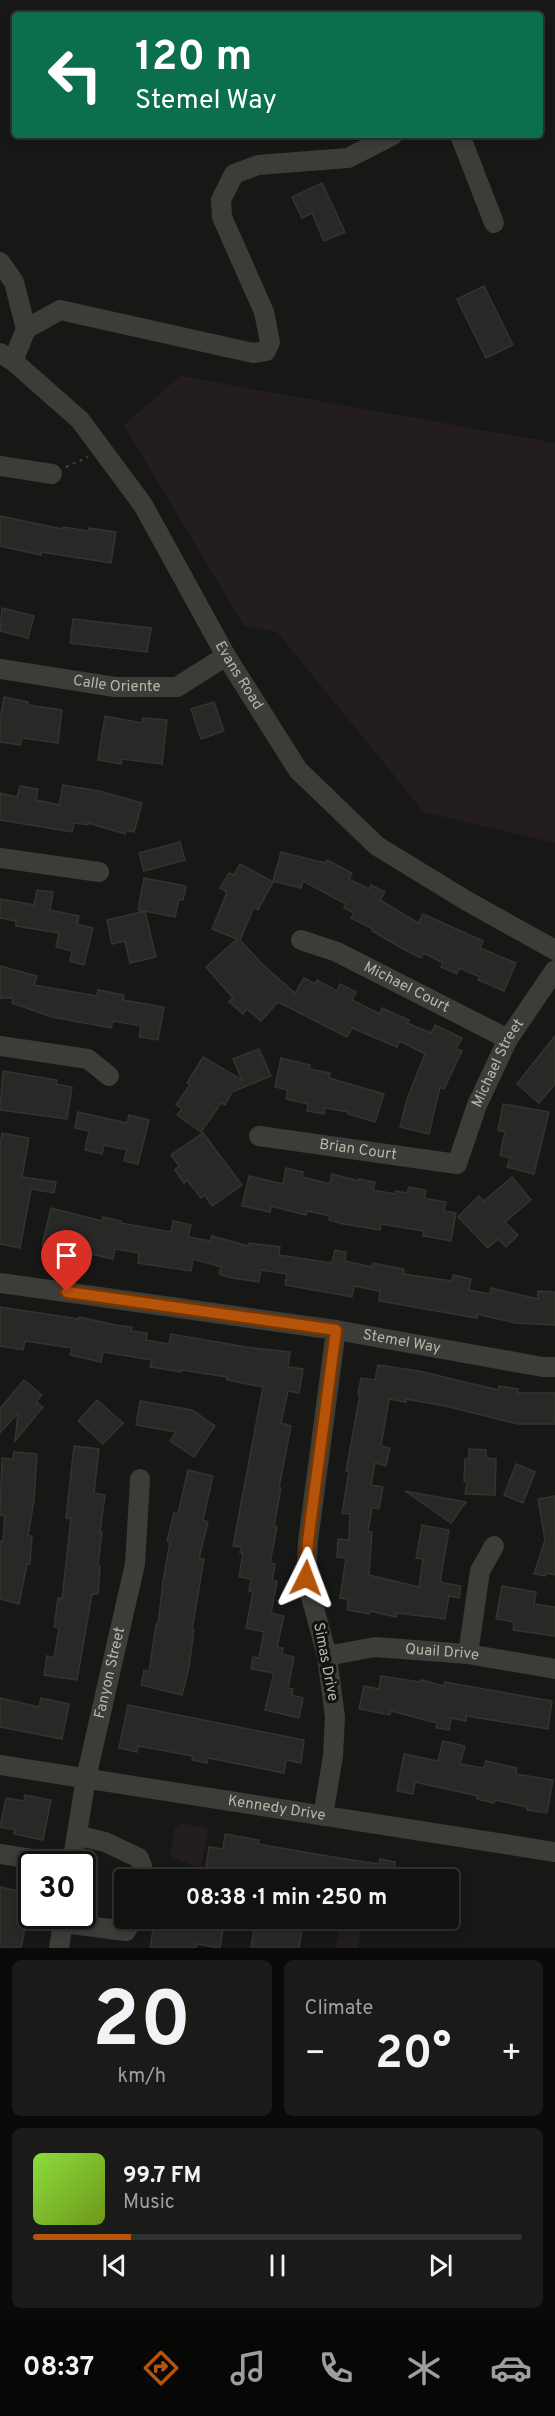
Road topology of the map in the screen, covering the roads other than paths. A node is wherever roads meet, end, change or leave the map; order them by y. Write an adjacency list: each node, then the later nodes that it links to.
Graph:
1 (387, 138): 5 (street)
2 (461, 138): 3 (street)
3 (494, 223)
4 (0, 261): 5 (street)
5 (26, 329): 6 (street, Evans Road)
6 (6, 357): 9 (street, Evans Road)
7 (0, 465): 8 (street)
8 (52, 474)
9 (226, 656): 10 (street, Calle Oriente); 14 (street, Evans Road)
10 (0, 669)
11 (0, 858): 12 (street)
12 (99, 872)
13 (301, 940): 16 (street, Michael Court)
14 (555, 950)
15 (555, 970): 16 (street, Michael Street)
16 (508, 1039): 20 (street, Michael Street)
17 (0, 1046): 18 (street)
18 (109, 1076)
19 (259, 1136): 20 (street, Brian Court)
20 (458, 1164)
21 (0, 1283): 22 (street, Stemel Way)
22 (336, 1330): 23 (street, Stemel Way); 27 (street, Simas Drive)
23 (555, 1367)
24 (140, 1479): 30 (street, Fanyon Street)
25 (494, 1546): 26 (street)
26 (468, 1654): 27 (street, Quail Drive); 28 (street, Quail Drive)
27 (327, 1656): 31 (street, Simas Drive)
28 (555, 1669)
29 (0, 1766): 30 (street, Kennedy Drive)
30 (86, 1779): 31 (street, Kennedy Drive); 32 (street, Fanyon Street)
31 (323, 1816): 34 (street, Kennedy Drive)
32 (77, 1835): 33 (street, Fanyon Street); 37 (street)
33 (74, 1851)
34 (555, 1852)
35 (0, 1854): 36 (street)
36 (18, 1857)
37 (142, 1869)
38 (96, 1925): 40 (street)
39 (62, 1929): 41 (street)
40 (114, 1929)
41 (59, 1948)

